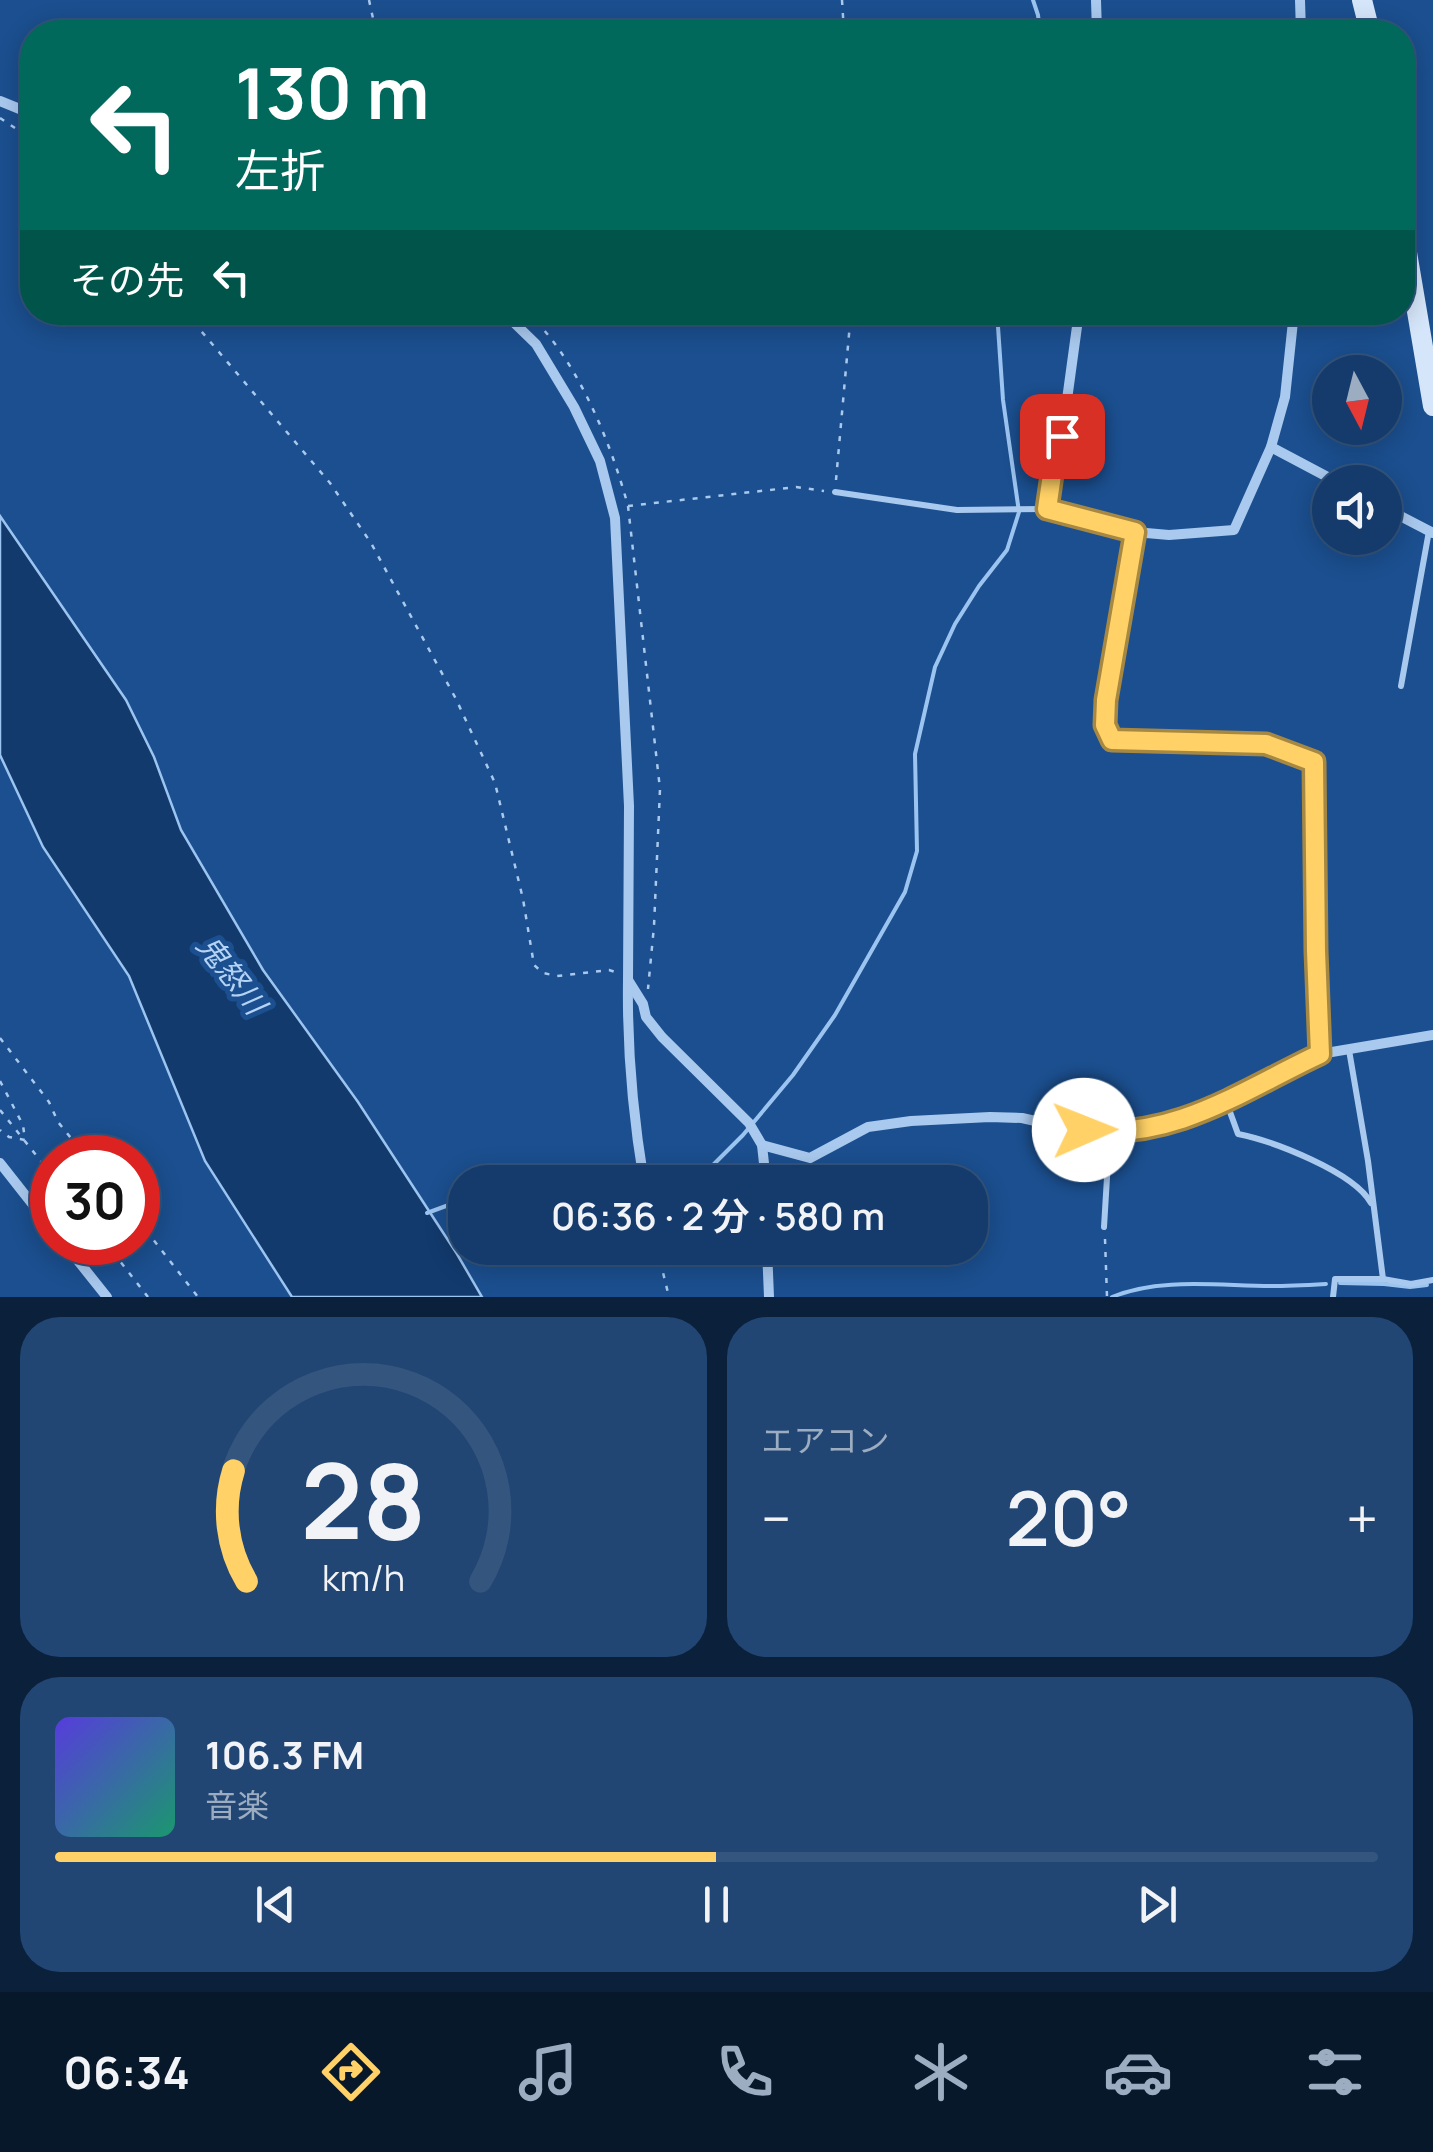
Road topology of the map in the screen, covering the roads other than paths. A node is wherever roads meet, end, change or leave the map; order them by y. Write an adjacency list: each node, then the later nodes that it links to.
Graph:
1 (1415, 300): 5 (main road)
2 (516, 325): 14 (street)
3 (1077, 325): 9 (street)
4 (1292, 325): 6 (street)
5 (1433, 406)
6 (1271, 447): 7 (street); 11 (street)
7 (1312, 469)
8 (835, 492): 9 (lane)
9 (1047, 509): 11 (street)
10 (1402, 517): 12 (street)
11 (1135, 532): 17 (lane)
12 (1431, 532): 13 (lane)
13 (1401, 686)
14 (624, 977): 20 (street); 22 (street)
15 (1433, 1035): 16 (street)
16 (1349, 1048): 17 (street); 25 (lane)
17 (1320, 1054): 18 (street)
18 (1226, 1102): 19 (street); 25 (lane)
19 (1106, 1133): 20 (street); 26 (lane)
20 (762, 1144): 23 (street)
21 (0, 1163): 24 (street)
22 (641, 1165)
23 (764, 1165)
24 (30, 1201)
25 (1374, 1209): 29 (lane)
26 (1104, 1227)
27 (81, 1265): 31 (street)
28 (767, 1265): 32 (street)
29 (1383, 1279): 30 (lane); 33 (lane)
30 (1433, 1280)
31 (107, 1297)
32 (768, 1297)
33 (1333, 1297)

